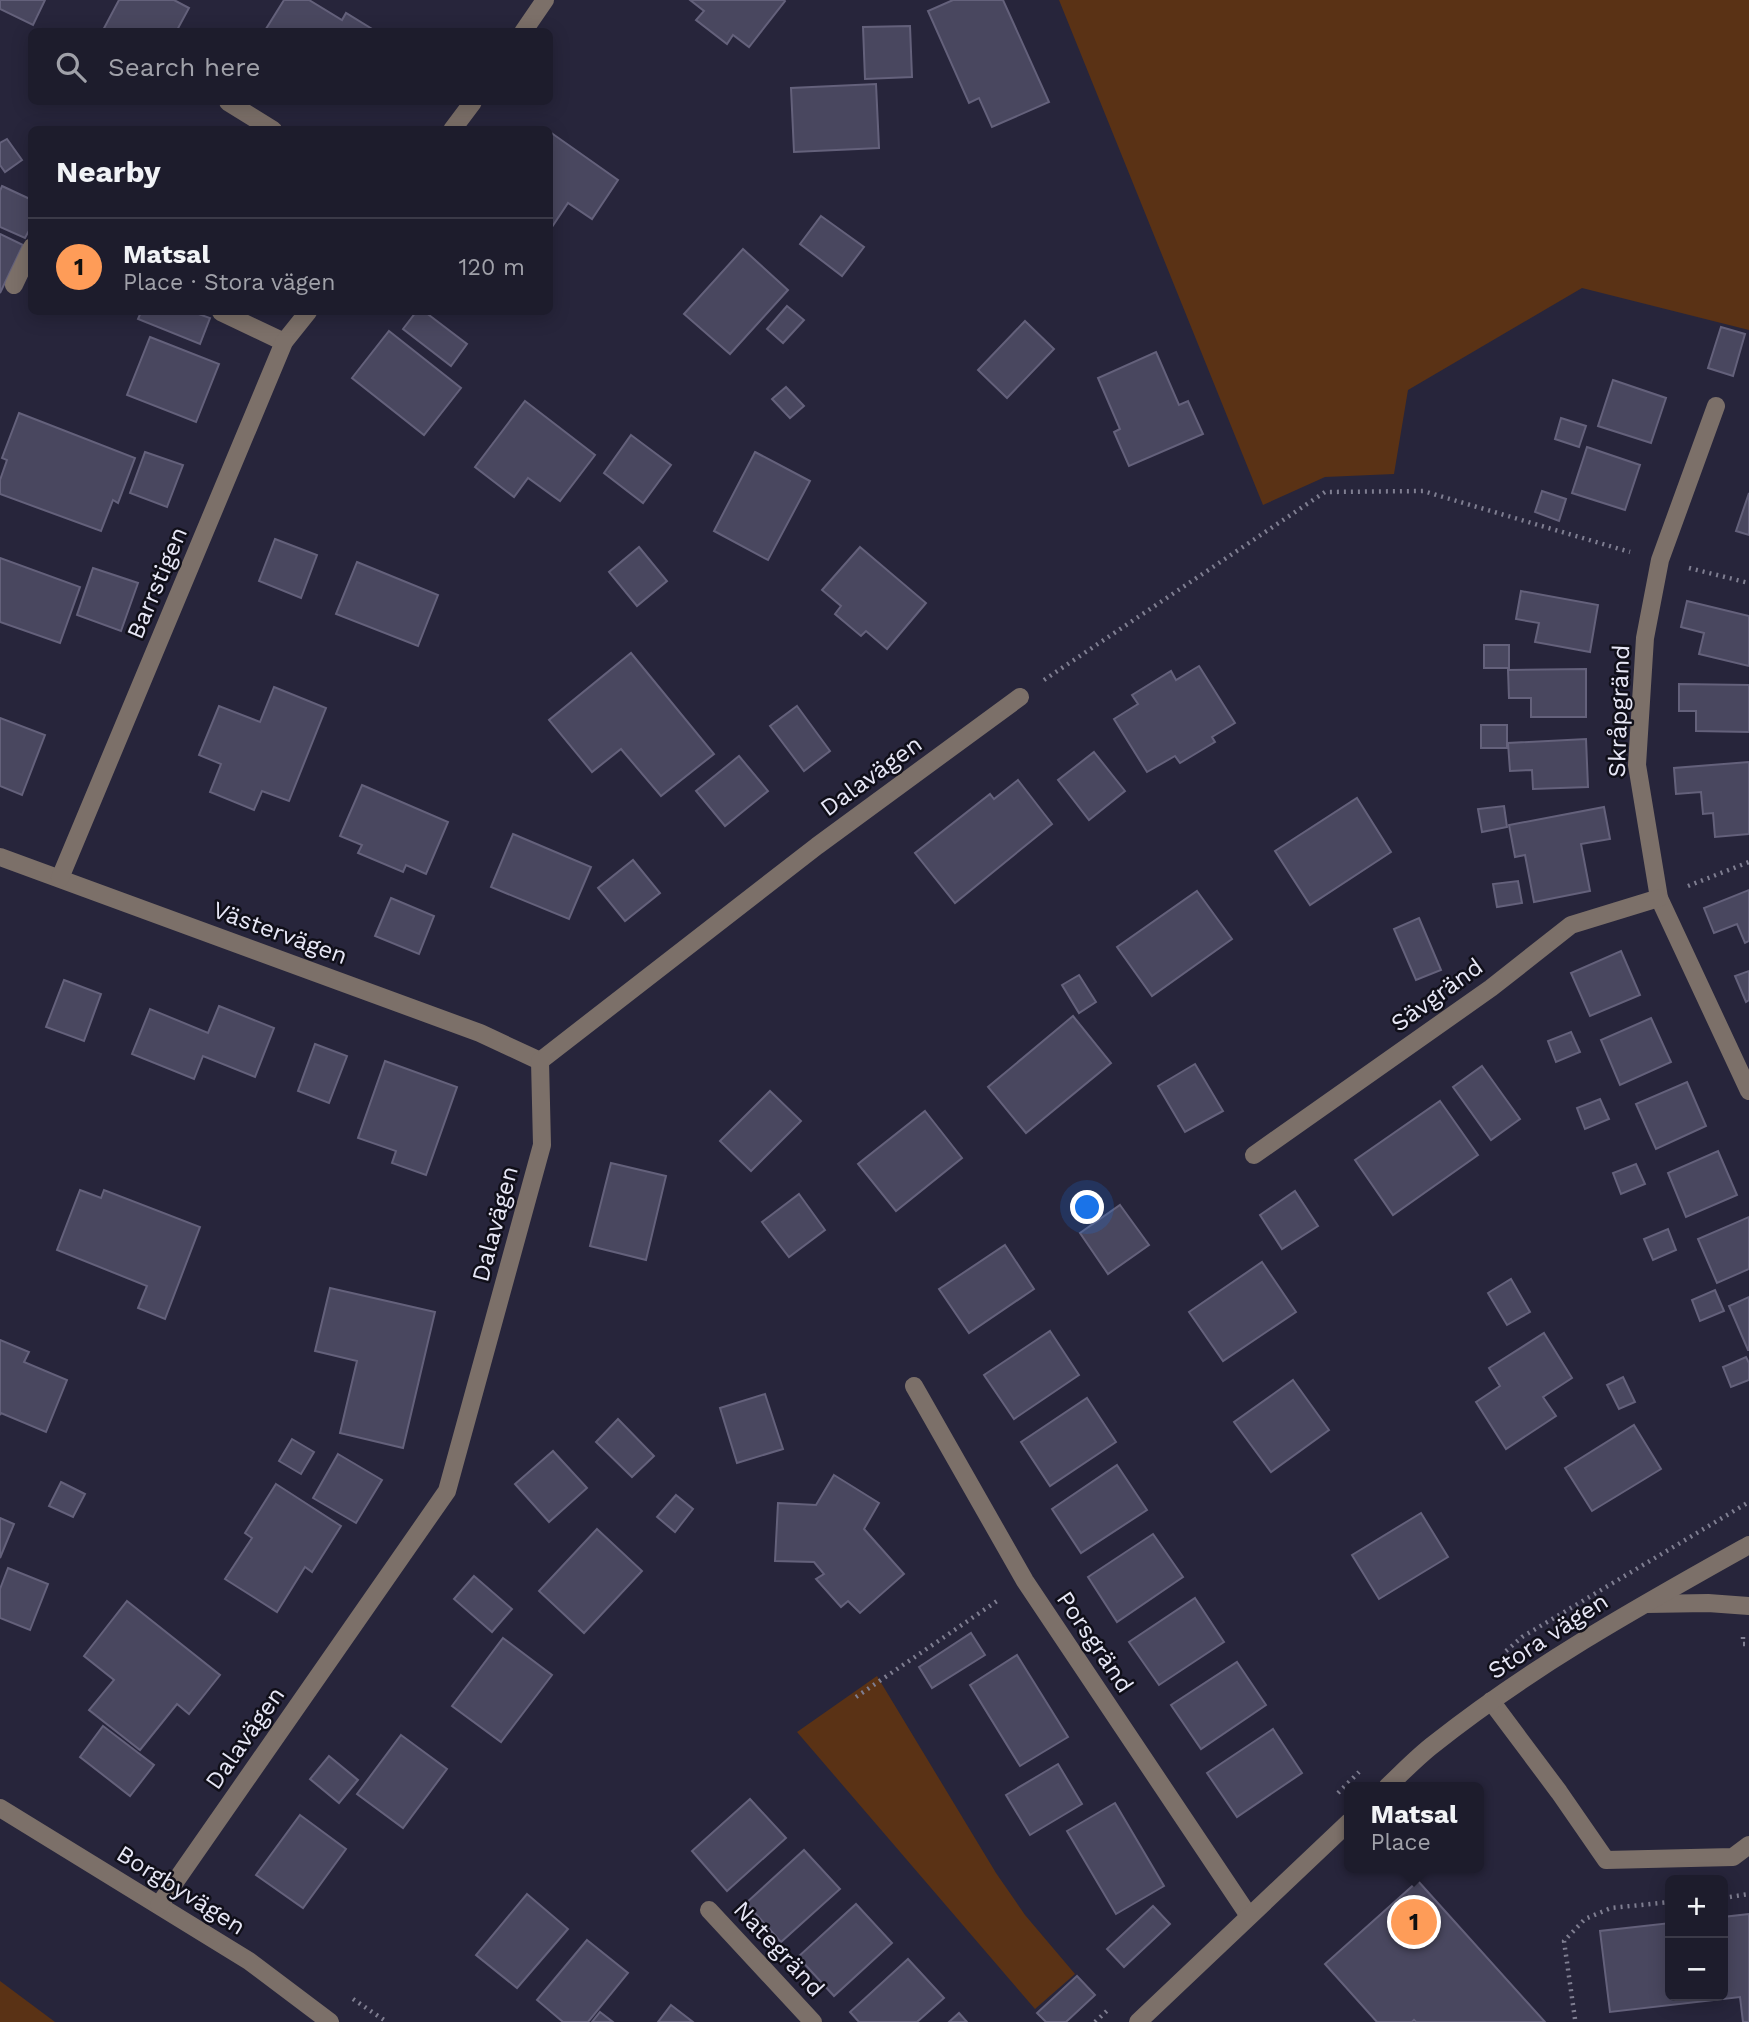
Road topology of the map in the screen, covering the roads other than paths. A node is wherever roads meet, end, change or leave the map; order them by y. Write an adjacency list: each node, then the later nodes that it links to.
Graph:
1 (545, 0): 2 (street)
2 (526, 28)
3 (233, 105): 5 (street)
4 (471, 105): 6 (street)
5 (267, 126)
6 (455, 126)
7 (28, 255): 8 (street)
8 (13, 285)
9 (227, 315): 11 (street)
10 (306, 315): 11 (street, Barrstigen)
11 (284, 342): 15 (street, Barrstigen)
12 (1716, 406): 16 (street, Skråpgränd)
13 (1020, 696): 17 (street, Dalavägen)
14 (0, 857): 15 (street, Västervägen)
15 (60, 878): 17 (street, Västervägen)
16 (1659, 898): 18 (street, Skråpgränd); 19 (street, Sävgränd)
17 (540, 1061): 29 (street, Dalavägen)
18 (1749, 1091)
19 (1254, 1155)
20 (914, 1386): 31 (street, Porsgränd)
21 (1749, 1545): 22 (street, Stora vägen)
22 (1643, 1604): 23 (street); 24 (street, Stora vägen)
23 (1749, 1606)
24 (1491, 1701): 25 (street, Stora vägen); 28 (street)
25 (1392, 1782)
26 (0, 1808): 29 (street, Borgbyvägen)
27 (1344, 1827): 31 (street)
28 (1749, 1845)
29 (159, 1905): 32 (street, Borgbyvägen)
30 (709, 1910): 33 (street, Nategränd)
31 (1250, 1916): 34 (street)
32 (330, 2022)
33 (813, 2022)
34 (1138, 2022)

